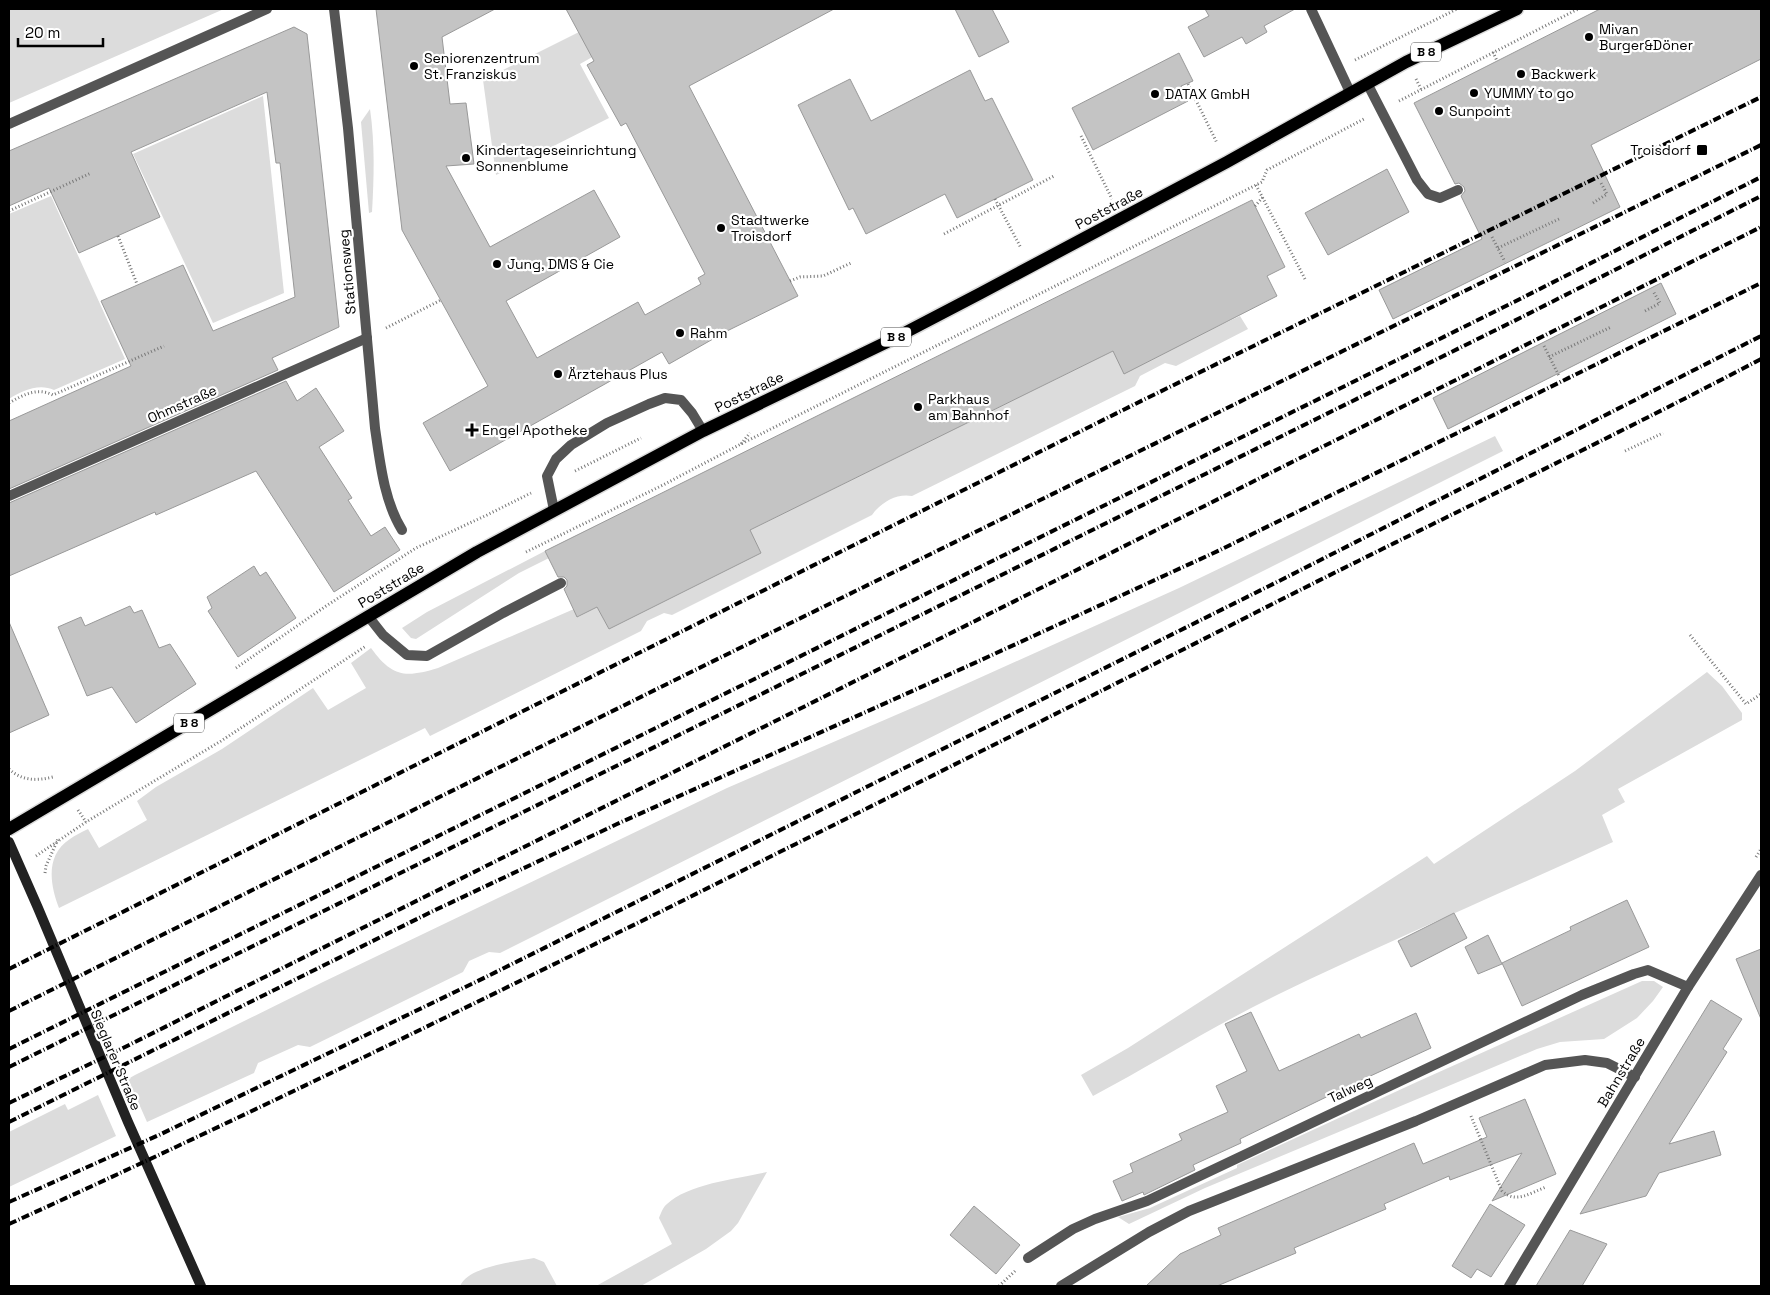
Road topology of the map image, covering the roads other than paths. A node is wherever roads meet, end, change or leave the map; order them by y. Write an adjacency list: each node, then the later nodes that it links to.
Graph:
1 (267, 9): 7 (street)
2 (334, 9): 9 (street, Stationsweg)
3 (1311, 9): 6 (street)
4 (1517, 9): 5 (main road, Poststraße / B 8)
5 (1367, 83): 6 (main road, Poststraße / B 8); 8 (street)
6 (1350, 92): 10 (main road, Poststraße / B 8)
7 (9, 124)
8 (1458, 190)
9 (367, 338): 11 (street, Ohmstraße); 13 (street, Stationsweg)
10 (704, 431): 12 (main road, Poststraße / B 8); 12 (street)
11 (9, 496)
12 (554, 510): 15 (main road, Poststraße / B 8)
13 (402, 530)
14 (561, 583): 15 (street)
15 (368, 616): 16 (main road, Poststraße / B 8)
16 (9, 829)
17 (9, 842): 22 (street, Sieglarer Straße)
18 (1761, 875): 19 (street, Bahnstraße)
19 (1688, 987): 20 (street, Bahnstraße); 21 (street, Talweg)
20 (1635, 1076): 23 (street); 24 (street, Bahnstraße)
21 (1028, 1258)
22 (201, 1286)
23 (1061, 1286)
24 (1509, 1286)

